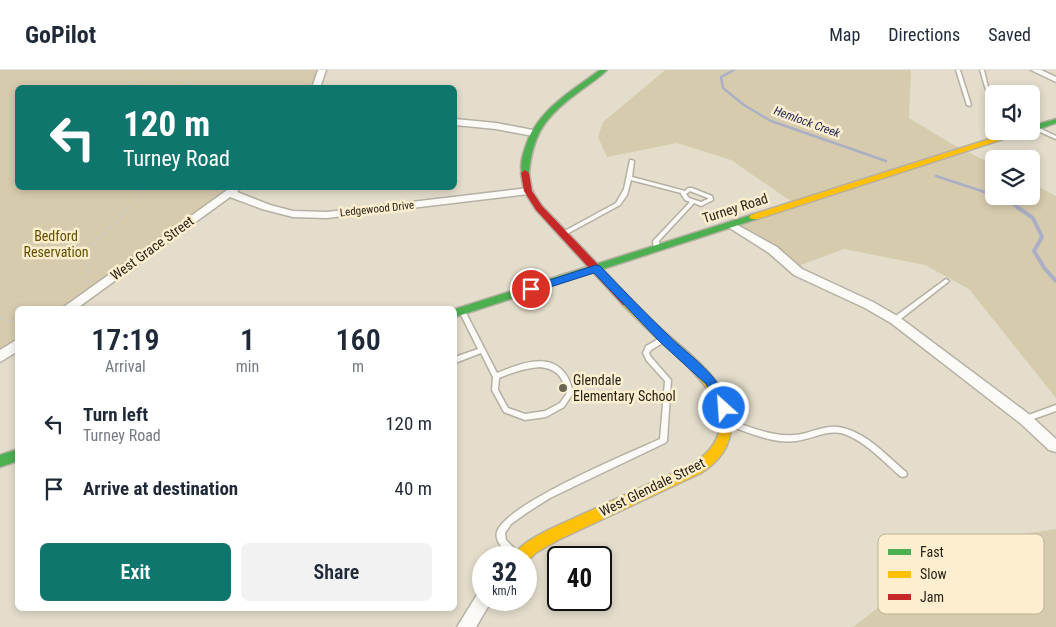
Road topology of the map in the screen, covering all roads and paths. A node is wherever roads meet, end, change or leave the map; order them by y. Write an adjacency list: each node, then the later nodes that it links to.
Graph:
1 (5, 70): 8 (path)
2 (212, 70): 12 (path)
3 (322, 70): 13 (street)
4 (604, 70): 20 (street)
5 (958, 70): 15 (lane)
6 (982, 70): 14 (lane)
7 (1035, 70): 9 (street)
8 (0, 74)
9 (1056, 80)
10 (130, 85): 11 (path)
11 (192, 85)
12 (208, 85)
13 (317, 85)
14 (986, 85)
15 (969, 105)
16 (1056, 121): 18 (street, Turney Road)
17 (457, 122): 20 (street)
18 (1040, 126)
19 (1040, 132): 21 (lane)
20 (533, 133): 27 (street)
21 (1056, 138)
22 (996, 140): 30 (street, Turney Road)
23 (632, 161): 24 (lane)
24 (630, 178): 28 (lane); 31 (lane)
25 (144, 190): 35 (path)
26 (233, 190): 27 (street, Ledgewood Drive); 36 (street, West Grace Street)
27 (528, 190): 31 (street)
28 (684, 192): 29 (lane); 29 (lane)
29 (693, 202): 32 (lane)
30 (732, 225): 32 (street, Turney Road); 39 (street)
31 (563, 234): 33 (street)
32 (656, 249): 33 (street, Turney Road)
33 (596, 269): 37 (street, Turney Road); 41 (street)
34 (946, 281): 39 (lane)
35 (89, 285)
36 (71, 306)
37 (459, 312): 43 (lane)
38 (0, 318): 40 (path)
39 (895, 320): 48 (street)
40 (15, 322)
41 (664, 338): 49 (street); 54 (lane)
42 (15, 346): 44 (street)
43 (482, 350): 45 (lane); 46 (lane)
44 (0, 357)
45 (457, 359)
46 (496, 377): 46 (lane)
47 (1056, 408): 48 (lane)
48 (1025, 419): 50 (street)
49 (727, 422): 53 (lane); 55 (street, West Glendale Street)
50 (1053, 441)
51 (15, 456): 52 (street)
52 (0, 461)
53 (903, 474)
54 (507, 546)
55 (531, 546)
56 (476, 611): 57 (street)
57 (466, 627)

